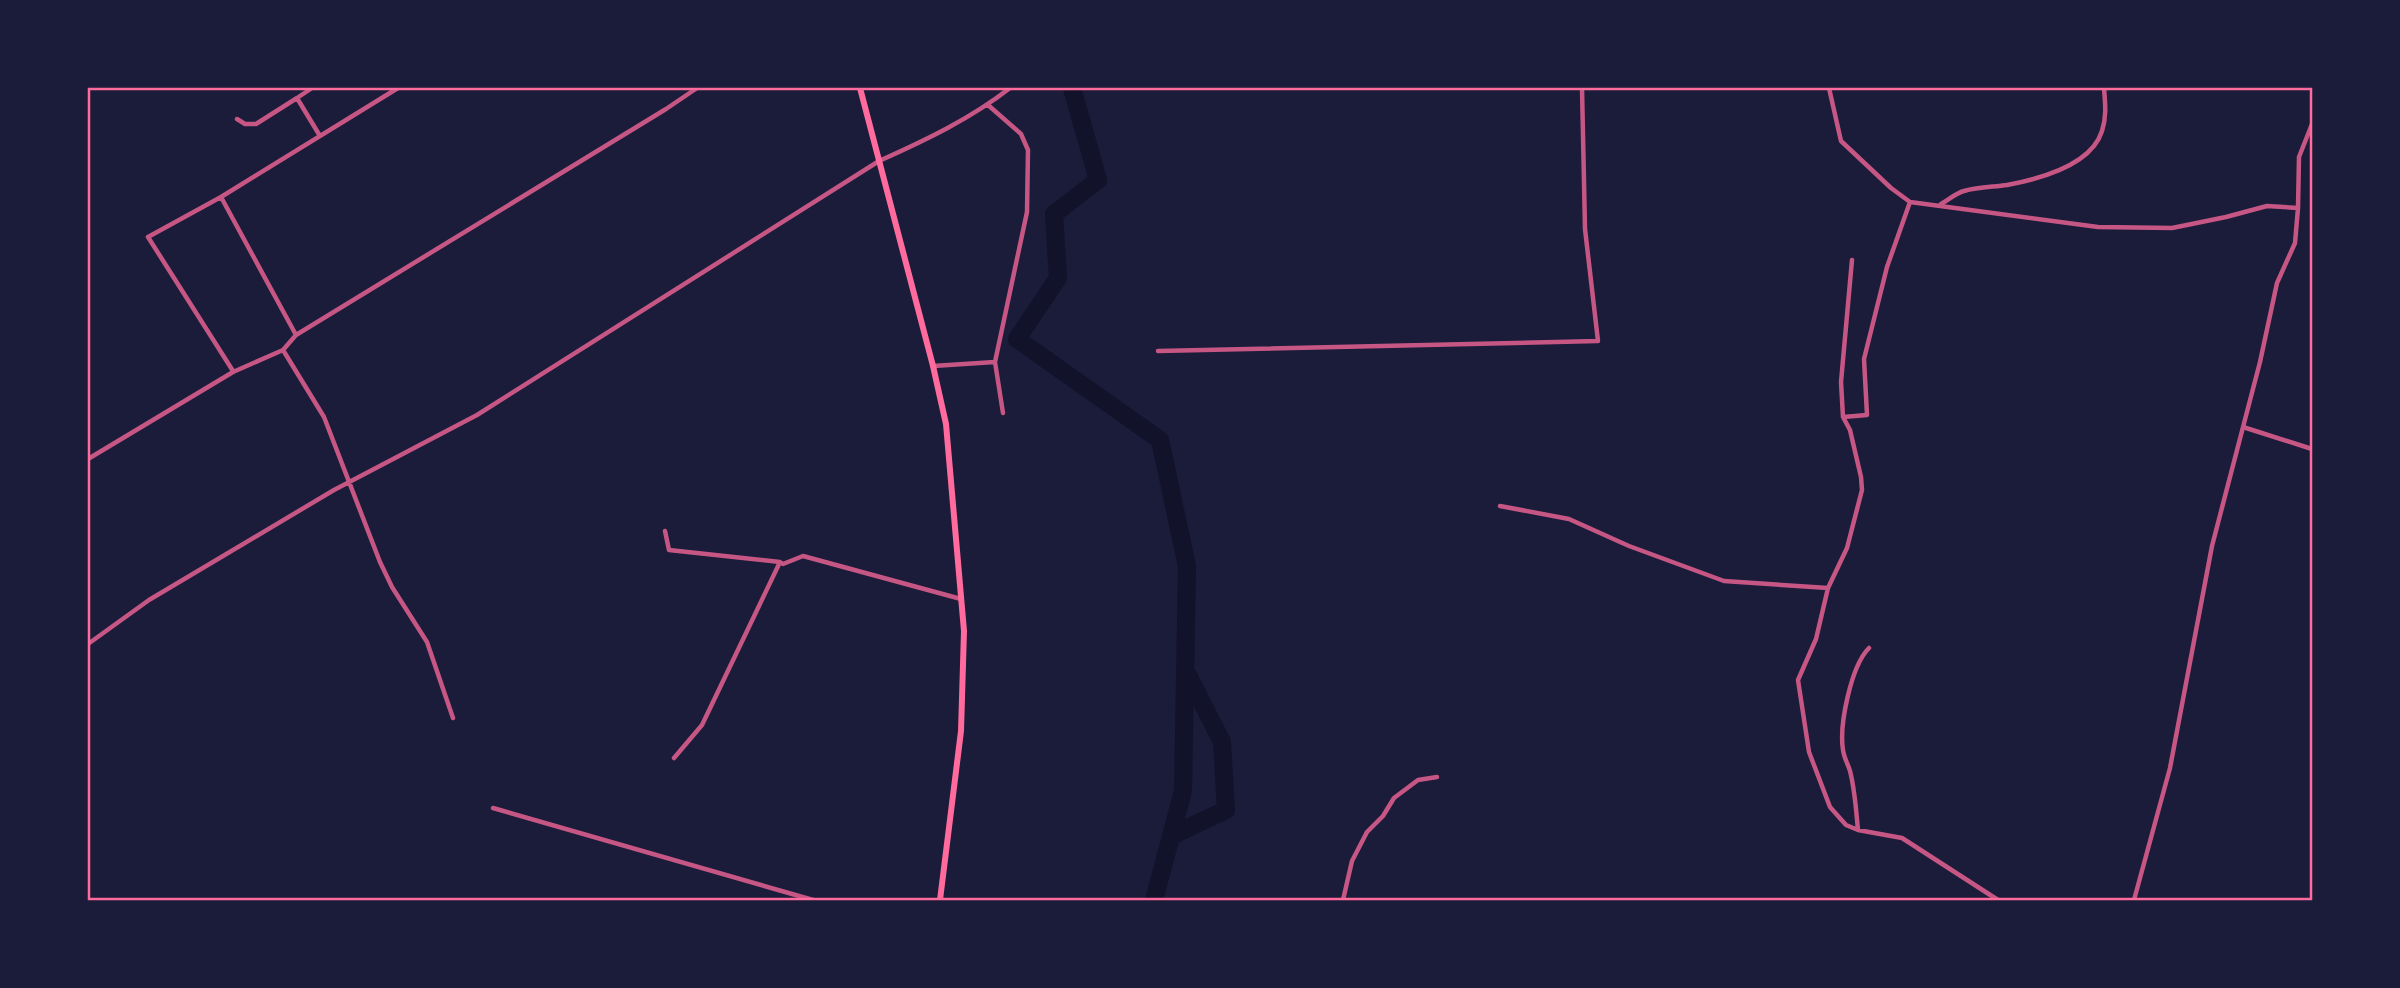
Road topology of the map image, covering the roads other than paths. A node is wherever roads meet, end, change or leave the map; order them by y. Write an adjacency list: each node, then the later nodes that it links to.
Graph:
1 (313, 88): 9 (street)
2 (398, 88): 13 (street)
3 (697, 88): 20 (street)
4 (860, 88): 14 (main road)
5 (1010, 88): 10 (street)
6 (1582, 88): 22 (street)
7 (1829, 88): 16 (street)
8 (2105, 88): 17 (street)
9 (297, 98): 11 (street); 13 (street)
10 (988, 104): 14 (street); 23 (street)
11 (237, 118)
12 (2312, 124): 18 (street)
13 (320, 136): 15 (street)
14 (879, 161): 24 (main road); 31 (street)
15 (221, 197): 20 (street); 25 (street)
16 (1910, 202): 17 (street); 27 (street)
17 (1940, 205): 18 (street)
18 (2298, 208): 28 (street)
19 (1852, 260): 27 (street)
20 (296, 335): 21 (street)
21 (282, 350): 25 (street); 31 (street)
22 (1158, 351)
23 (995, 362): 24 (street); 26 (street)
24 (933, 366): 36 (main road)
25 (233, 372): 30 (street)
26 (1003, 413)
27 (1843, 416): 35 (street)
28 (2243, 427): 29 (street); 48 (street)
29 (2312, 449)
30 (88, 459)
31 (349, 482): 37 (street); 39 (street)
32 (1500, 506): 35 (street)
33 (665, 531): 34 (street)
34 (779, 562): 36 (street); 40 (street)
35 (1828, 588): 43 (street)
36 (961, 599): 45 (main road)
37 (88, 644)
38 (1869, 648): 43 (street)
39 (453, 718)
40 (674, 758)
41 (1437, 777): 46 (street)
42 (493, 808): 44 (street)
43 (1858, 830): 47 (street)
44 (813, 901)
45 (940, 901)
46 (1343, 901)
47 (1998, 901)
48 (2134, 901)

